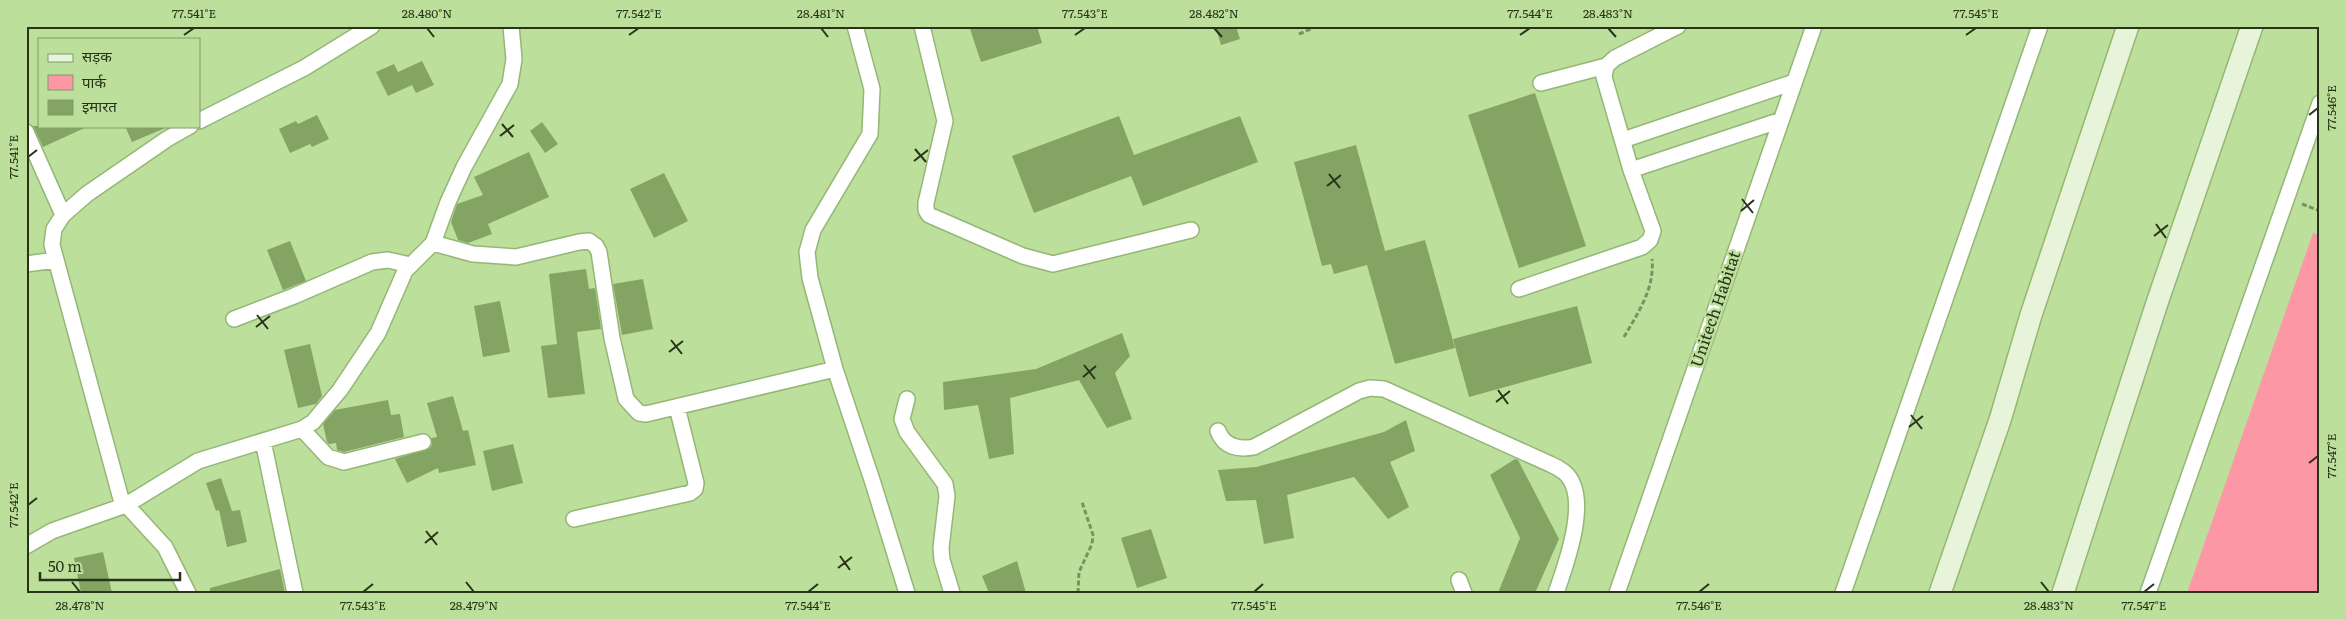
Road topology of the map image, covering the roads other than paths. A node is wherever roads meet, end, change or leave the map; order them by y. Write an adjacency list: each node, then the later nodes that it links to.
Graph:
1 (511, 26): 22 (street)
2 (855, 26): 28 (street)
3 (922, 26): 21 (street)
4 (1678, 26): 10 (street)
5 (1814, 26): 11 (street, Unitech Habitat)
6 (2040, 26): 44 (street)
7 (2128, 26): 45 (main road)
8 (2252, 26): 46 (main road)
9 (371, 27): 14 (street)
10 (1606, 66): 12 (street); 18 (street)
11 (1794, 82): 15 (street, Unitech Habitat); 18 (street)
12 (1541, 83)
13 (2320, 103): 47 (street)
14 (200, 120)
15 (1781, 120): 19 (street); 43 (street, Unitech Habitat)
16 (187, 128): 20 (street)
17 (26, 132): 20 (street)
18 (1623, 140): 19 (street)
19 (1631, 170): 26 (street)
20 (63, 215): 23 (street)
21 (1191, 230)
22 (434, 243): 25 (street); 30 (street)
23 (56, 260): 24 (street); 35 (street)
24 (26, 264)
25 (410, 265): 27 (street); 31 (street)
26 (1519, 289)
27 (234, 319)
28 (835, 369): 30 (street); 40 (street)
29 (907, 399): 41 (street)
30 (677, 407): 36 (street)
31 (302, 429): 33 (street); 34 (street)
32 (1218, 431): 42 (street)
33 (263, 441): 35 (street); 39 (street)
34 (423, 442)
35 (126, 505): 37 (street); 38 (street)
36 (574, 519)
37 (26, 546)
38 (188, 593)
39 (295, 593)
40 (907, 593)
41 (952, 593)
42 (1556, 593)
43 (1617, 593)
44 (1843, 593)
45 (1940, 593)
46 (2063, 593)
47 (2148, 593)

